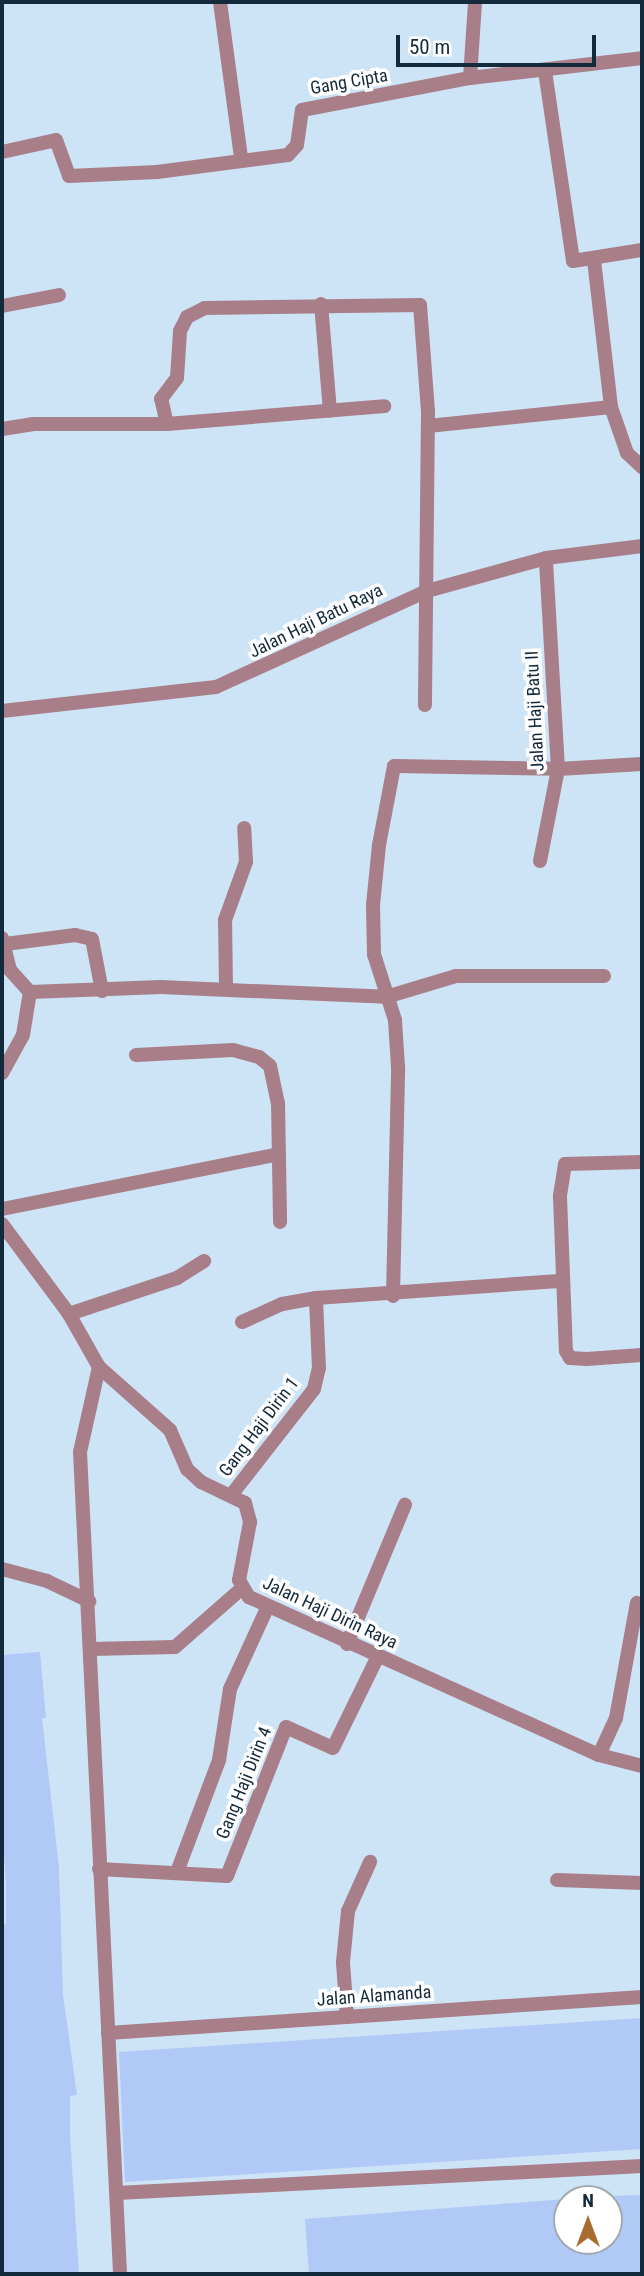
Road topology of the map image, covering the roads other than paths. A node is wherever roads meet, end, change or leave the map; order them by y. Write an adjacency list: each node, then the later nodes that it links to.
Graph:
1 (220, 2): 7 (street)
2 (475, 2): 5 (street)
3 (642, 58): 4 (street, Gang Cipta)
4 (545, 71): 5 (street, Gang Cipta); 9 (street)
5 (470, 78): 7 (street, Gang Cipta)
6 (2, 152): 7 (street, Gang Cipta)
7 (241, 158)
8 (642, 250): 9 (street)
9 (594, 260): 14 (street)
10 (59, 295): 12 (street)
11 (321, 304): 15 (street); 16 (street); 17 (street)
12 (2, 306)
13 (384, 406): 15 (street)
14 (611, 407): 17 (street); 19 (street)
15 (330, 411): 16 (street)
16 (167, 424): 18 (street)
17 (428, 426): 22 (street)
18 (2, 429)
19 (642, 467)
20 (642, 545): 21 (street, Jalan Haji Batu Raya)
21 (546, 558): 22 (street, Jalan Haji Batu Raya); 26 (street, Jalan Haji Batu II)
22 (428, 591): 23 (street); 24 (street, Jalan Haji Batu Raya)
23 (425, 705)
24 (2, 711)
25 (642, 764): 26 (street)
26 (558, 769): 28 (street, Jalan Haji Batu II); 34 (street)
27 (244, 828): 31 (street)
28 (540, 861)
29 (3, 941): 32 (street); 33 (street)
30 (604, 976): 34 (street)
31 (226, 988): 32 (street); 34 (street)
32 (102, 990): 33 (street)
33 (30, 992): 36 (street)
34 (386, 997): 44 (street)
35 (135, 1055): 37 (street)
36 (2, 1073)
37 (279, 1154): 39 (street); 40 (street)
38 (642, 1162): 43 (street)
39 (2, 1209)
40 (280, 1222)
41 (2, 1224): 46 (street)
42 (204, 1261): 46 (street)
43 (562, 1281): 44 (street); 48 (street)
44 (393, 1296): 45 (street)
45 (316, 1298): 47 (street); 50 (street, Gang Haji Dirin 1)
46 (69, 1314): 49 (street)
47 (242, 1322)
48 (642, 1355)
49 (99, 1367): 50 (street); 54 (street)
50 (232, 1494): 53 (street, Jalan Haji Dirin Raya)
51 (405, 1506): 57 (street)
52 (2, 1569): 54 (street)
53 (241, 1589): 56 (street, Jalan Haji Dirin Raya); 58 (street)
54 (89, 1601): 58 (street)
55 (637, 1603): 60 (street)
56 (267, 1608): 57 (street, Jalan Haji Dirin Raya); 64 (street)
57 (347, 1644): 59 (street, Jalan Haji Dirin Raya)
58 (92, 1649): 63 (street)
59 (377, 1657): 60 (street, Jalan Haji Dirin Raya); 64 (street, Gang Haji Dirin 4)
60 (599, 1755): 61 (street, Jalan Haji Dirin Raya)
61 (642, 1766)
62 (370, 1862): 68 (street)
63 (99, 1869): 64 (street); 69 (street)
64 (177, 1872)
65 (557, 1880): 66 (street)
66 (642, 1883)
67 (642, 1997): 68 (street, Jalan Alamanda)
68 (347, 2017): 69 (street, Jalan Alamanda)
69 (108, 2033): 71 (street)
70 (642, 2166): 71 (street)
71 (117, 2193): 72 (street)
72 (120, 2274)

